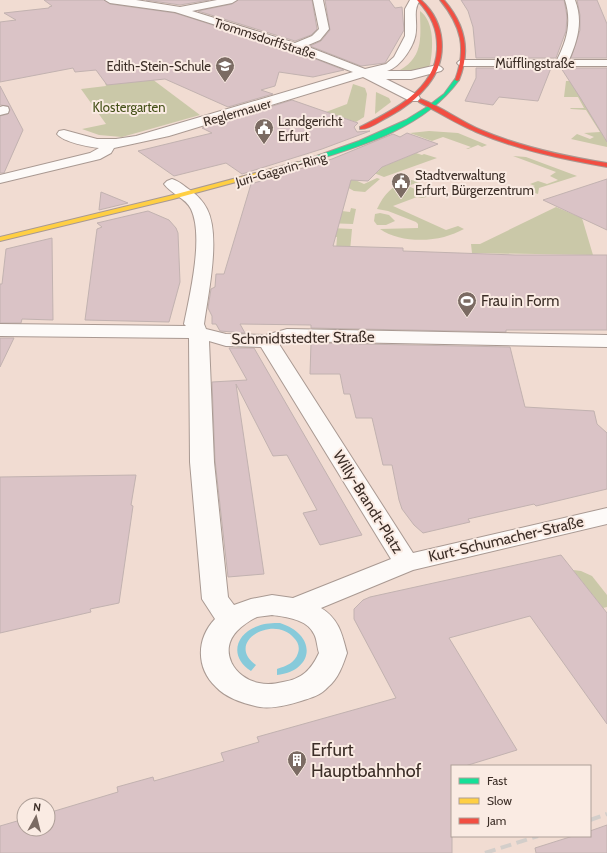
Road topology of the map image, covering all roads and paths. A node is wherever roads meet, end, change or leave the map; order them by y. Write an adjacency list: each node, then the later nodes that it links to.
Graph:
1 (110, 0): 8 (street, Trommsdorffstraße)
2 (232, 0): 8 (street)
3 (318, 0): 9 (street)
4 (415, 0): 14 (street)
5 (419, 0): 13 (street)
6 (442, 0): 10 (street, Juri-Gagarin-Ring)
7 (570, 0): 11 (street)
8 (180, 10): 9 (street, Trommsdorffstraße)
9 (297, 46): 14 (street, Trommsdorffstraße)
10 (463, 63): 11 (street, Müfflingstraße); 16 (street, Juri-Gagarin-Ring)
11 (561, 63): 12 (street, Müfflingstraße)
12 (607, 63)
13 (437, 69): 14 (street); 15 (street)
14 (363, 73): 15 (street, Trommsdorffstraße); 24 (street, Reglermauer)
15 (414, 98): 16 (street, Trommsdorffstraße); 22 (street)
16 (435, 105): 17 (street, Trommsdorffstraße); 20 (street, Juri-Gagarin-Ring); 21 (street, Trommsdorffstraße)
17 (464, 114)
18 (425, 122): 20 (street)
19 (442, 123): 21 (street)
20 (402, 125): 29 (street, Juri-Gagarin-Ring)
21 (469, 127): 27 (street, Trommsdorffstraße)
22 (352, 132)
23 (64, 134): 24 (street, Reglermauer)
24 (109, 144): 28 (street, Reglermauer)
25 (580, 151): 26 (street)
26 (607, 156)
27 (607, 166)
28 (1, 179): 30 (street)
29 (177, 186): 31 (street, Juri-Gagarin-Ring); 33 (street)
30 (20, 191)
31 (0, 239)
32 (0, 330): 33 (street, Schmidtstedter Straße)
33 (199, 334): 34 (street, Schmidtstedter Straße); 39 (street)
34 (267, 341): 35 (street, Schmidtstedter Straße); 37 (street, Willy-Brandt-Platz)
35 (607, 341)
36 (607, 516): 37 (street, Kurt-Schumacher-Straße)
37 (406, 563): 38 (street, Willy-Brandt-Platz)
38 (295, 608): 39 (street); 39 (street)
39 (230, 620)

